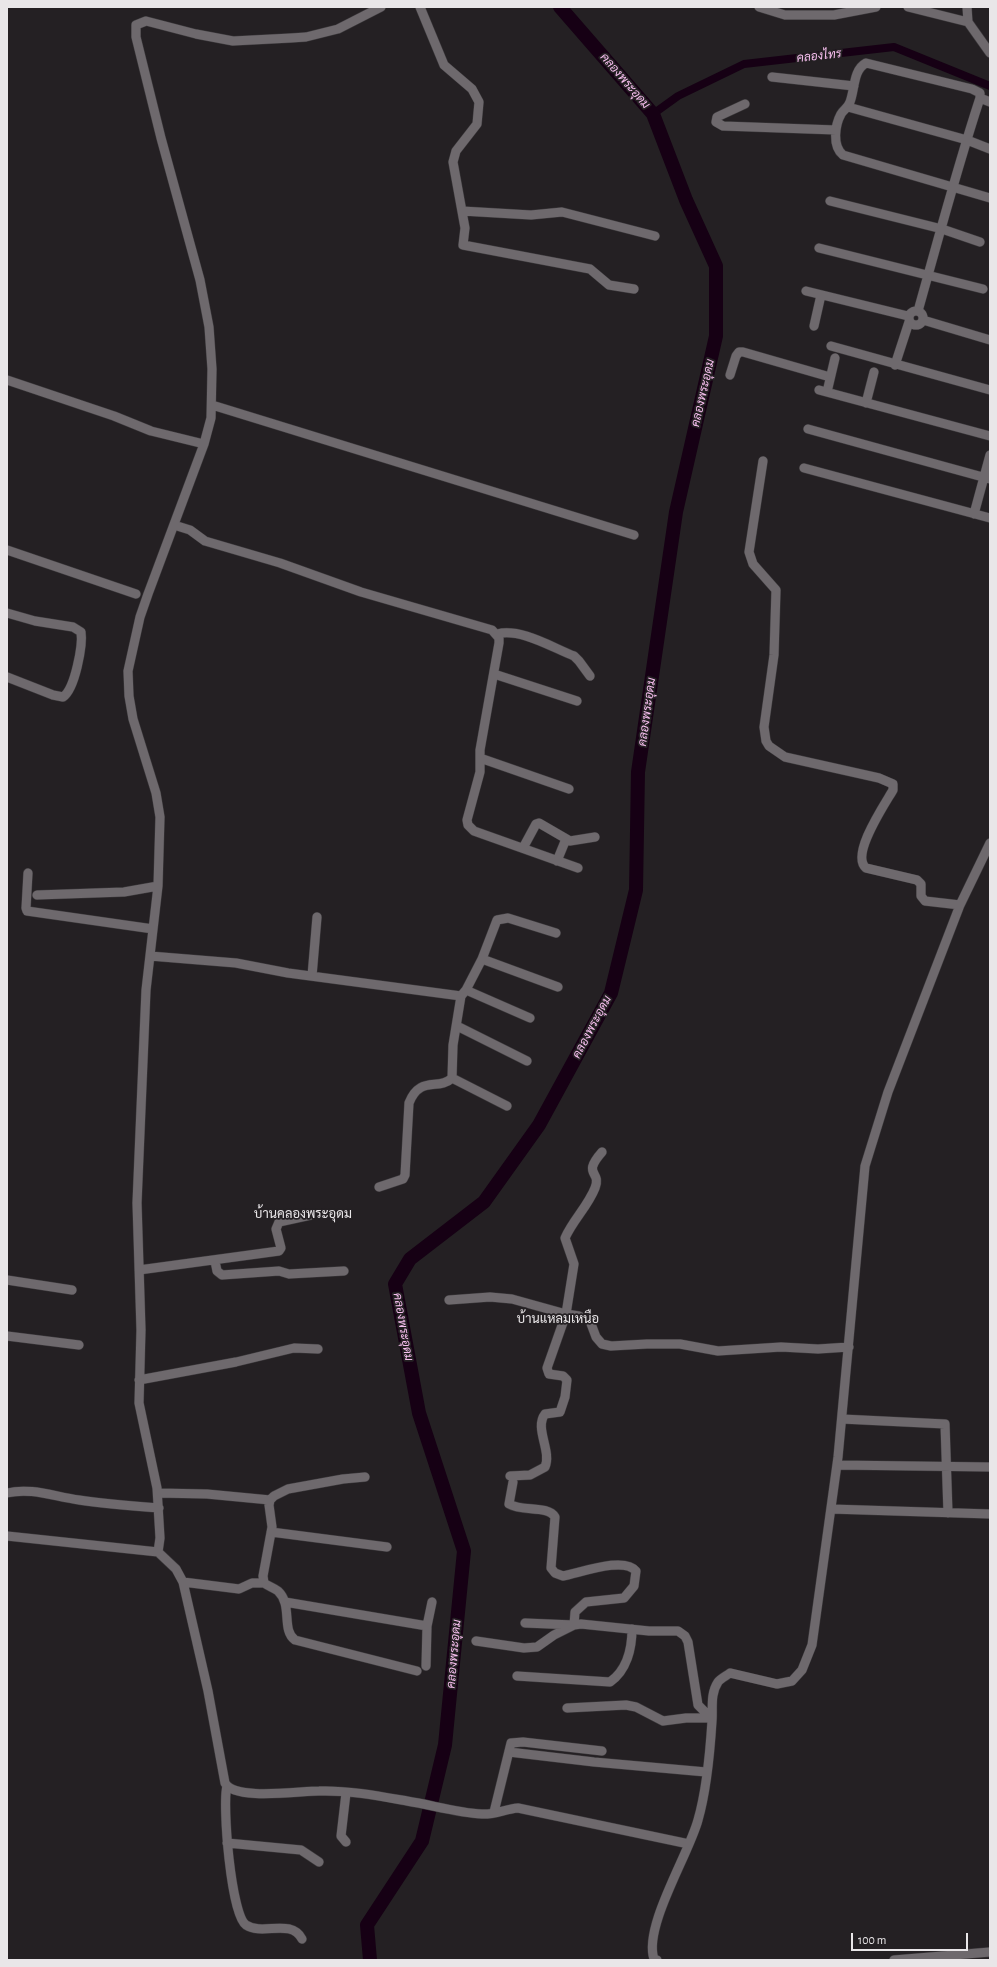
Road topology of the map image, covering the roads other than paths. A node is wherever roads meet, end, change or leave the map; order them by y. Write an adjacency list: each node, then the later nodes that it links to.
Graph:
1 (381, 7): 45 (street)
2 (420, 7): 21 (street)
3 (759, 7): 4 (street)
4 (876, 7)
5 (908, 7): 7 (street)
6 (967, 7): 7 (street)
7 (968, 22): 8 (street)
8 (990, 53)
9 (772, 77): 10 (street)
10 (854, 86): 11 (street); 14 (street)
11 (980, 98): 12 (street); 16 (street)
12 (990, 102)
13 (745, 104): 15 (street)
14 (848, 107): 15 (street); 16 (street)
15 (836, 130): 18 (street)
16 (967, 140): 17 (street); 18 (street)
17 (990, 149)
18 (954, 188): 19 (street); 22 (street)
19 (990, 198)
20 (830, 201): 22 (street)
21 (462, 211): 23 (street); 28 (street)
22 (942, 230): 24 (street); 26 (street)
23 (655, 236)
24 (980, 242)
25 (819, 248): 26 (street)
26 (928, 276): 27 (street); 31 (street)
27 (983, 289)
28 (634, 290)
29 (806, 291): 30 (street)
30 (821, 295): 32 (street); 34 (street)
31 (918, 311): 32 (street); 33 (street)
32 (909, 319): 33 (street); 38 (street)
33 (923, 320): 35 (street)
34 (814, 326)
35 (990, 340)
36 (831, 346): 38 (street)
37 (835, 358): 41 (street)
38 (895, 365): 43 (street)
39 (874, 372): 44 (street)
40 (730, 375): 41 (street)
41 (830, 377): 44 (street)
42 (7, 380): 48 (street)
43 (990, 390)
44 (866, 403): 47 (street)
45 (212, 405): 48 (street); 56 (street)
46 (808, 429): 52 (street)
47 (990, 436)
48 (204, 444): 55 (street)
49 (990, 455): 52 (street)
50 (763, 461): 76 (street)
51 (804, 468): 53 (street)
52 (987, 478): 53 (street)
53 (974, 514): 54 (street)
54 (990, 518)
55 (174, 526): 60 (street); 74 (street)
56 (634, 535)
57 (7, 550): 58 (street)
58 (136, 594)
59 (7, 613): 63 (street)
60 (497, 634): 61 (street); 62 (street)
61 (494, 674): 64 (street); 65 (street)
62 (590, 676)
63 (7, 677)
64 (577, 702)
65 (480, 758): 66 (street); 70 (street)
66 (569, 789)
67 (595, 837): 68 (street)
68 (566, 840): 70 (street); 71 (street)
69 (990, 843): 76 (street)
70 (523, 848): 71 (street)
71 (557, 861): 72 (street)
72 (578, 868)
73 (28, 873): 78 (street)
74 (158, 886): 75 (street); 78 (street)
75 (37, 895)
76 (960, 905): 102 (street)
77 (317, 917): 82 (street)
78 (153, 929): 80 (street)
79 (556, 933): 81 (street)
80 (150, 956): 82 (street); 94 (street)
81 (482, 959): 83 (street); 84 (street)
82 (312, 976): 84 (street)
83 (558, 987)
84 (464, 993): 85 (street); 86 (street)
85 (530, 1018)
86 (457, 1026): 87 (street); 88 (street)
87 (527, 1061)
88 (452, 1078): 89 (street); 91 (street)
89 (507, 1106)
90 (602, 1152): 99 (street)
91 (379, 1187)
92 (311, 1215): 93 (street)
93 (215, 1261): 94 (street); 95 (street)
94 (139, 1270): 104 (street)
95 (344, 1271)
96 (7, 1280): 97 (street)
97 (72, 1290)
98 (449, 1300): 99 (street)
99 (566, 1314): 102 (street); 126 (street)
100 (7, 1336): 101 (street)
101 (79, 1345)
102 (849, 1347): 105 (street)
103 (318, 1350): 104 (street)
104 (139, 1380): 111 (street)
105 (842, 1419): 106 (street); 107 (street)
106 (837, 1465): 107 (street); 114 (street)
107 (946, 1466): 108 (street); 115 (street)
108 (990, 1466)
109 (365, 1477): 112 (street)
110 (7, 1493): 113 (street)
111 (158, 1493): 112 (street); 113 (street)
112 (270, 1500): 117 (street)
113 (158, 1508): 120 (street)
114 (831, 1509): 115 (street); 134 (street)
115 (948, 1513): 116 (street)
116 (990, 1514)
117 (271, 1532): 119 (street); 122 (street)
118 (7, 1536): 120 (street)
119 (387, 1547)
120 (158, 1552): 121 (street)
121 (183, 1582): 122 (street); 138 (street)
122 (264, 1583): 123 (street)
123 (285, 1602): 127 (street); 131 (street)
124 (432, 1602): 127 (street)
125 (525, 1623): 126 (street)
126 (574, 1625): 128 (street); 129 (street)
127 (427, 1626): 130 (street)
128 (632, 1629): 132 (street); 134 (street)
129 (476, 1640)
130 (426, 1666)
131 (417, 1671)
132 (517, 1676)
133 (567, 1708): 134 (street)
134 (712, 1715): 137 (street)
135 (602, 1751): 136 (street)
136 (509, 1752): 137 (street); 140 (street)
137 (706, 1772): 143 (street)
138 (227, 1786): 139 (street); 142 (street)
139 (346, 1793): 140 (street); 141 (street)
140 (494, 1812): 143 (street)
141 (346, 1842)
142 (227, 1843): 144 (street); 145 (street)
143 (689, 1844): 147 (street)
144 (319, 1862)
145 (302, 1939)
146 (990, 1952): 148 (street)
147 (657, 1960)
148 (894, 1960)

